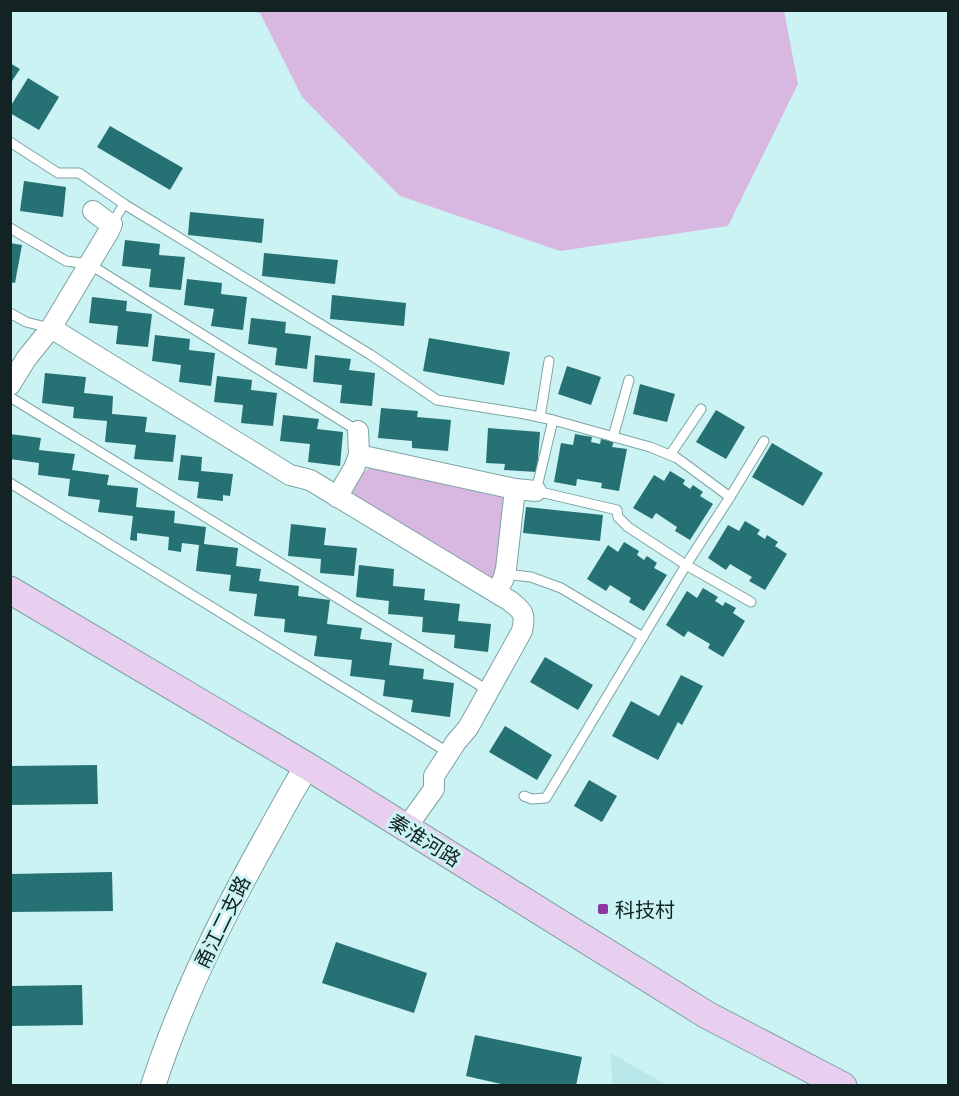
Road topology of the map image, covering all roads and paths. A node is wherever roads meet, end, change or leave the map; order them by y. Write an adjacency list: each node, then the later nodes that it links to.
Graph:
1 (10, 142): 2 (lane)
2 (124, 204): 4 (lane); 14 (lane)
3 (93, 211): 4 (street)
4 (112, 224): 6 (street)
5 (10, 228): 6 (lane)
6 (89, 264): 8 (street); 16 (lane)
7 (10, 313): 8 (lane)
8 (51, 328): 11 (street); 24 (street)
9 (549, 361): 14 (lane)
10 (629, 380): 17 (lane)
11 (10, 385)
12 (10, 397): 33 (lane)
13 (701, 409): 20 (lane)
14 (540, 417): 15 (lane)
15 (553, 420): 17 (lane); 23 (lane)
16 (358, 431): 19 (street)
17 (613, 437): 20 (lane)
18 (764, 441): 25 (lane)
19 (358, 455): 22 (street); 24 (street)
20 (670, 455): 25 (lane)
21 (10, 483): 34 (lane)
22 (515, 489): 23 (street); 27 (street)
23 (536, 491): 26 (lane)
24 (338, 497): 29 (street)
25 (730, 497): 26 (lane)
26 (686, 565): 30 (lane); 32 (lane)
27 (505, 573): 29 (street); 32 (lane)
28 (10, 590): 35 (main road, 秦淮河路)
29 (496, 592): 33 (street)
30 (751, 602)
31 (10, 610): 35 (main road, 秦淮河路)
32 (643, 637): 36 (lane)
33 (489, 691): 34 (street)
34 (449, 753): 37 (street)
35 (302, 774): 37 (main road, 秦淮河路); 38 (street, 甬江二支路); 39 (main road, 秦淮河路)
36 (524, 795)
37 (406, 828): 40 (main road, 秦淮河路)
38 (153, 1086)
39 (804, 1086)
40 (843, 1086)

